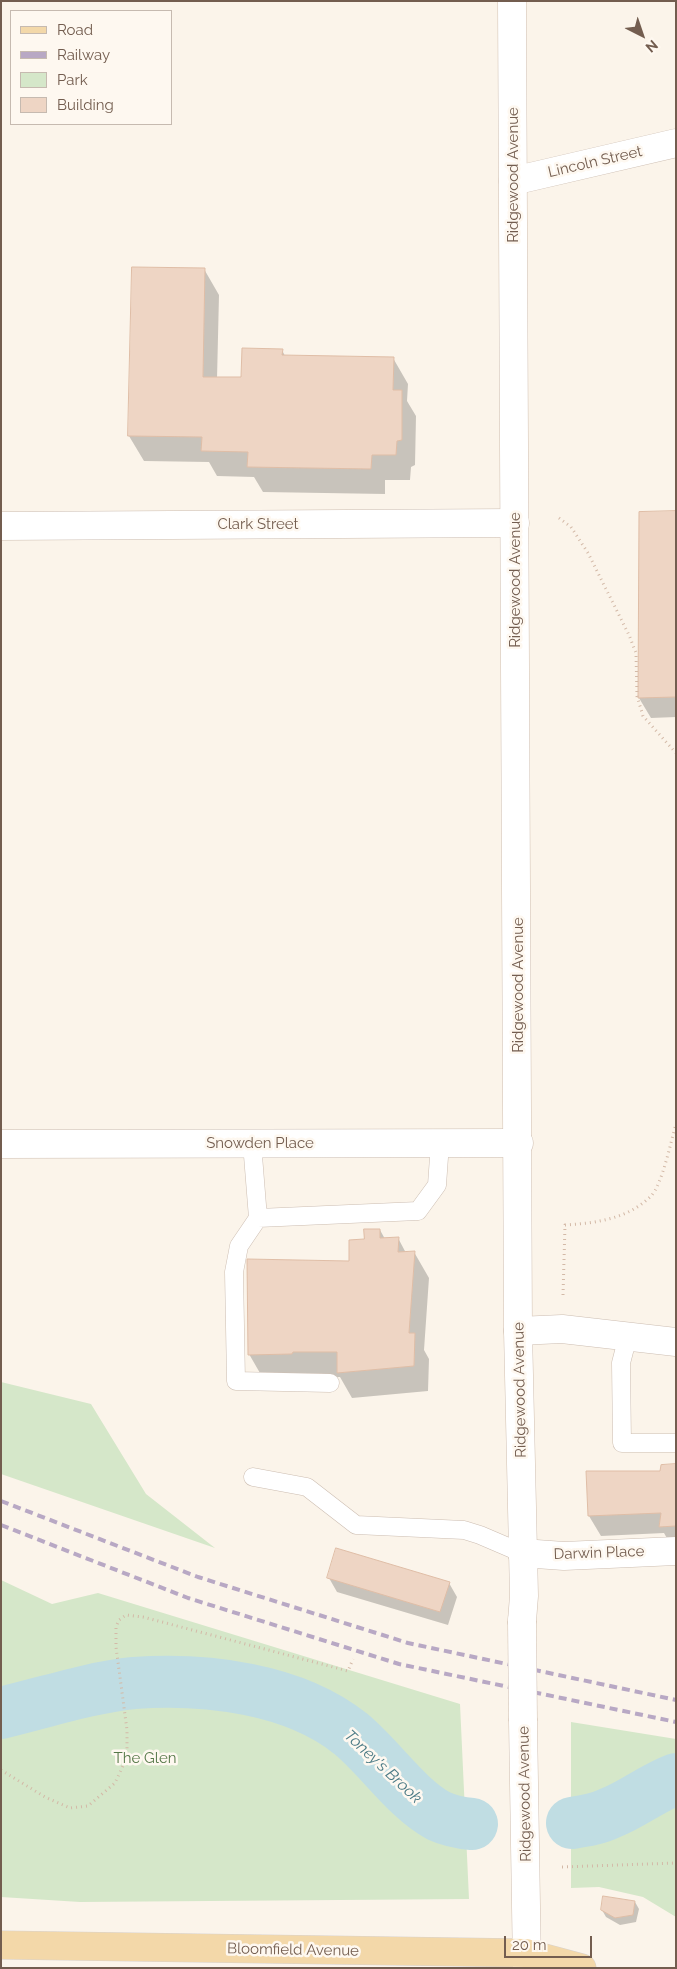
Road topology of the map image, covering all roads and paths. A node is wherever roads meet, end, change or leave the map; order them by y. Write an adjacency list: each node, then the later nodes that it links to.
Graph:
1 (512, 1): 3 (street, Ridgewood Avenue)
2 (676, 143): 3 (street, Lincoln Street)
3 (514, 180): 5 (street, Ridgewood Avenue)
4 (559, 518): 7 (path)
5 (515, 523): 6 (street, Clark Street); 11 (street, Ridgewood Avenue)
6 (1, 526)
7 (676, 753)
8 (676, 1124): 14 (path)
9 (252, 1143): 10 (street, Snowden Place); 12 (street, Snowden Place); 13 (lane)
10 (440, 1143): 11 (street, Snowden Place); 13 (lane)
11 (519, 1143): 15 (street, Ridgewood Avenue)
12 (1, 1144)
13 (258, 1218): 18 (lane)
14 (563, 1295)
15 (518, 1331): 16 (street); 22 (street, Ridgewood Avenue)
16 (628, 1336): 17 (street); 19 (lane)
17 (676, 1342)
18 (330, 1383)
19 (676, 1443)
20 (253, 1477): 22 (lane)
21 (676, 1551): 22 (street, Darwin Place)
22 (522, 1553): 28 (street, Ridgewood Avenue, bridge)
23 (354, 1659): 24 (path)
24 (1, 1770)
25 (676, 1863): 26 (path)
26 (562, 1867)
27 (1, 1945): 28 (main road, Bloomfield Avenue)
28 (527, 1960): 29 (main road, Bloomfield Avenue)
29 (582, 1968)

